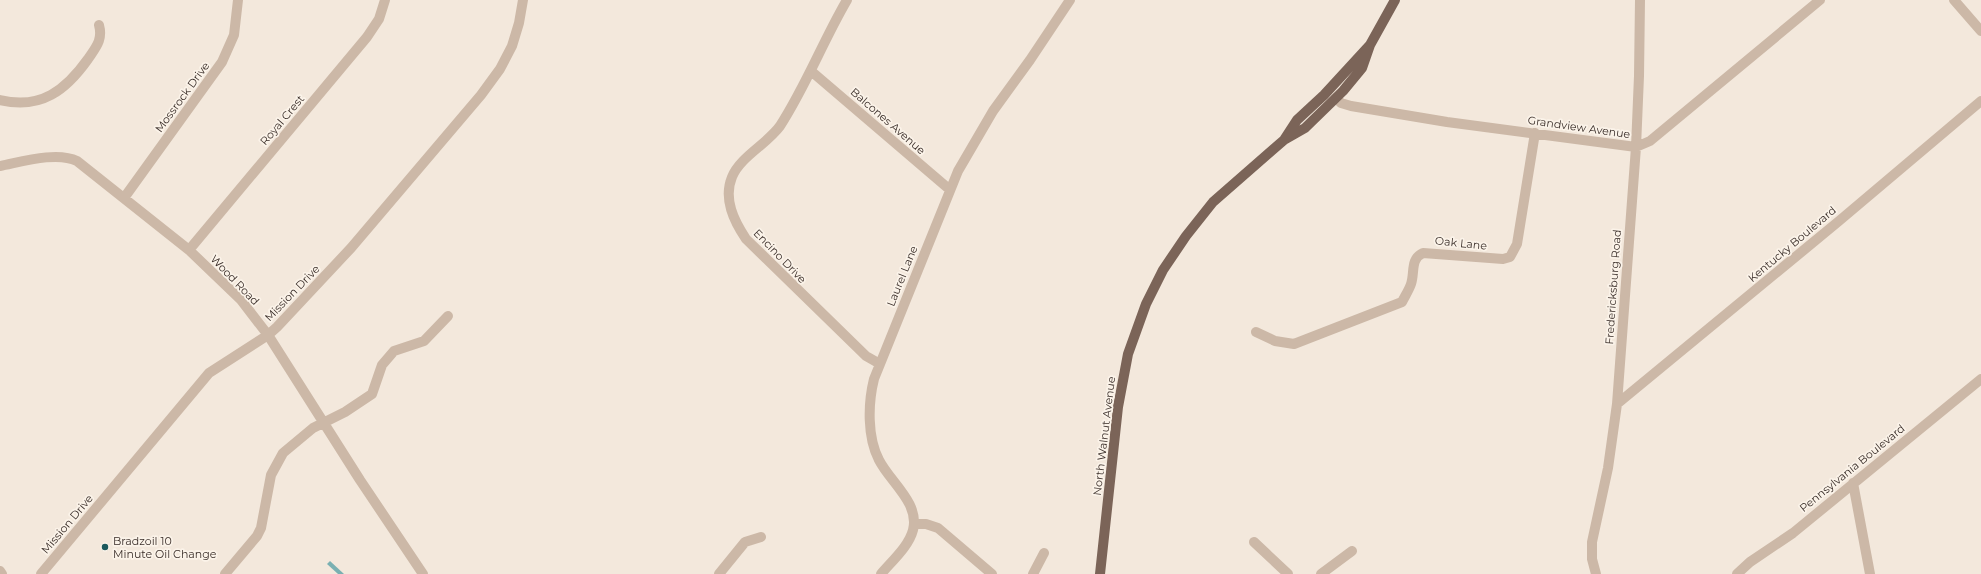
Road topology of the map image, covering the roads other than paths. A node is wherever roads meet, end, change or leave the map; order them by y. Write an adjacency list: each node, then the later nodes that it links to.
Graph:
1 (238, 0): 22 (street, Mossrock Drive)
2 (385, 0): 23 (street, Royal Crest)
3 (523, 0): 26 (street, Mission Drive)
4 (847, 0): 13 (street, Encino Drive)
5 (1070, 0): 21 (street, Laurel Lane)
6 (1395, 0): 12 (main road, North Walnut Avenue)
7 (1640, 0): 19 (street, Fredericksburg Road)
8 (1820, 0): 19 (street, Grandview Avenue)
9 (1954, 0): 11 (street)
10 (98, 25): 15 (street)
11 (1981, 31)
12 (1370, 45): 14 (main road, North Walnut Avenue); 18 (main road, North Walnut Avenue)
13 (811, 71): 21 (street, Balcones Avenue); 27 (street, Encino Drive)
14 (1336, 98): 17 (street, Grandview Avenue); 18 (main road, North Walnut Avenue)
15 (0, 100)
16 (1981, 101): 29 (street, Kentucky Boulevard)
17 (1535, 133): 19 (street, Grandview Avenue); 25 (street, Oak Lane)
18 (1284, 140): 46 (main road, North Walnut Avenue)
19 (1636, 147): 29 (street, Fredericksburg Road)
20 (0, 166): 22 (street, Wood Road)
21 (949, 189): 27 (street, Laurel Lane)
22 (124, 198): 23 (street, Wood Road)
23 (189, 250): 26 (street, Wood Road)
24 (448, 316): 30 (street)
25 (1256, 332)
26 (268, 335): 30 (street, Wood Road); 39 (street, Mission Drive)
27 (880, 364): 32 (street, Laurel Lane)
28 (1981, 379): 31 (street, Pennsylvania Boulevard)
29 (1617, 404): 49 (street, Fredericksburg Road)
30 (324, 424): 40 (street); 41 (street, Wood Road)
31 (1853, 483): 50 (street, Pennsylvania Boulevard); 51 (street)
32 (914, 524): 43 (street); 44 (street)
33 (761, 537): 42 (street)
34 (1254, 542): 47 (street)
35 (1352, 551): 48 (street)
36 (1044, 553): 45 (street)
37 (0, 571): 38 (street)
38 (2, 574)
39 (41, 574)
40 (225, 574)
41 (423, 574)
42 (719, 574)
43 (881, 574)
44 (992, 574)
45 (1033, 574)
46 (1100, 574)
47 (1288, 574)
48 (1321, 574)
49 (1596, 574)
50 (1737, 574)
51 (1870, 574)

